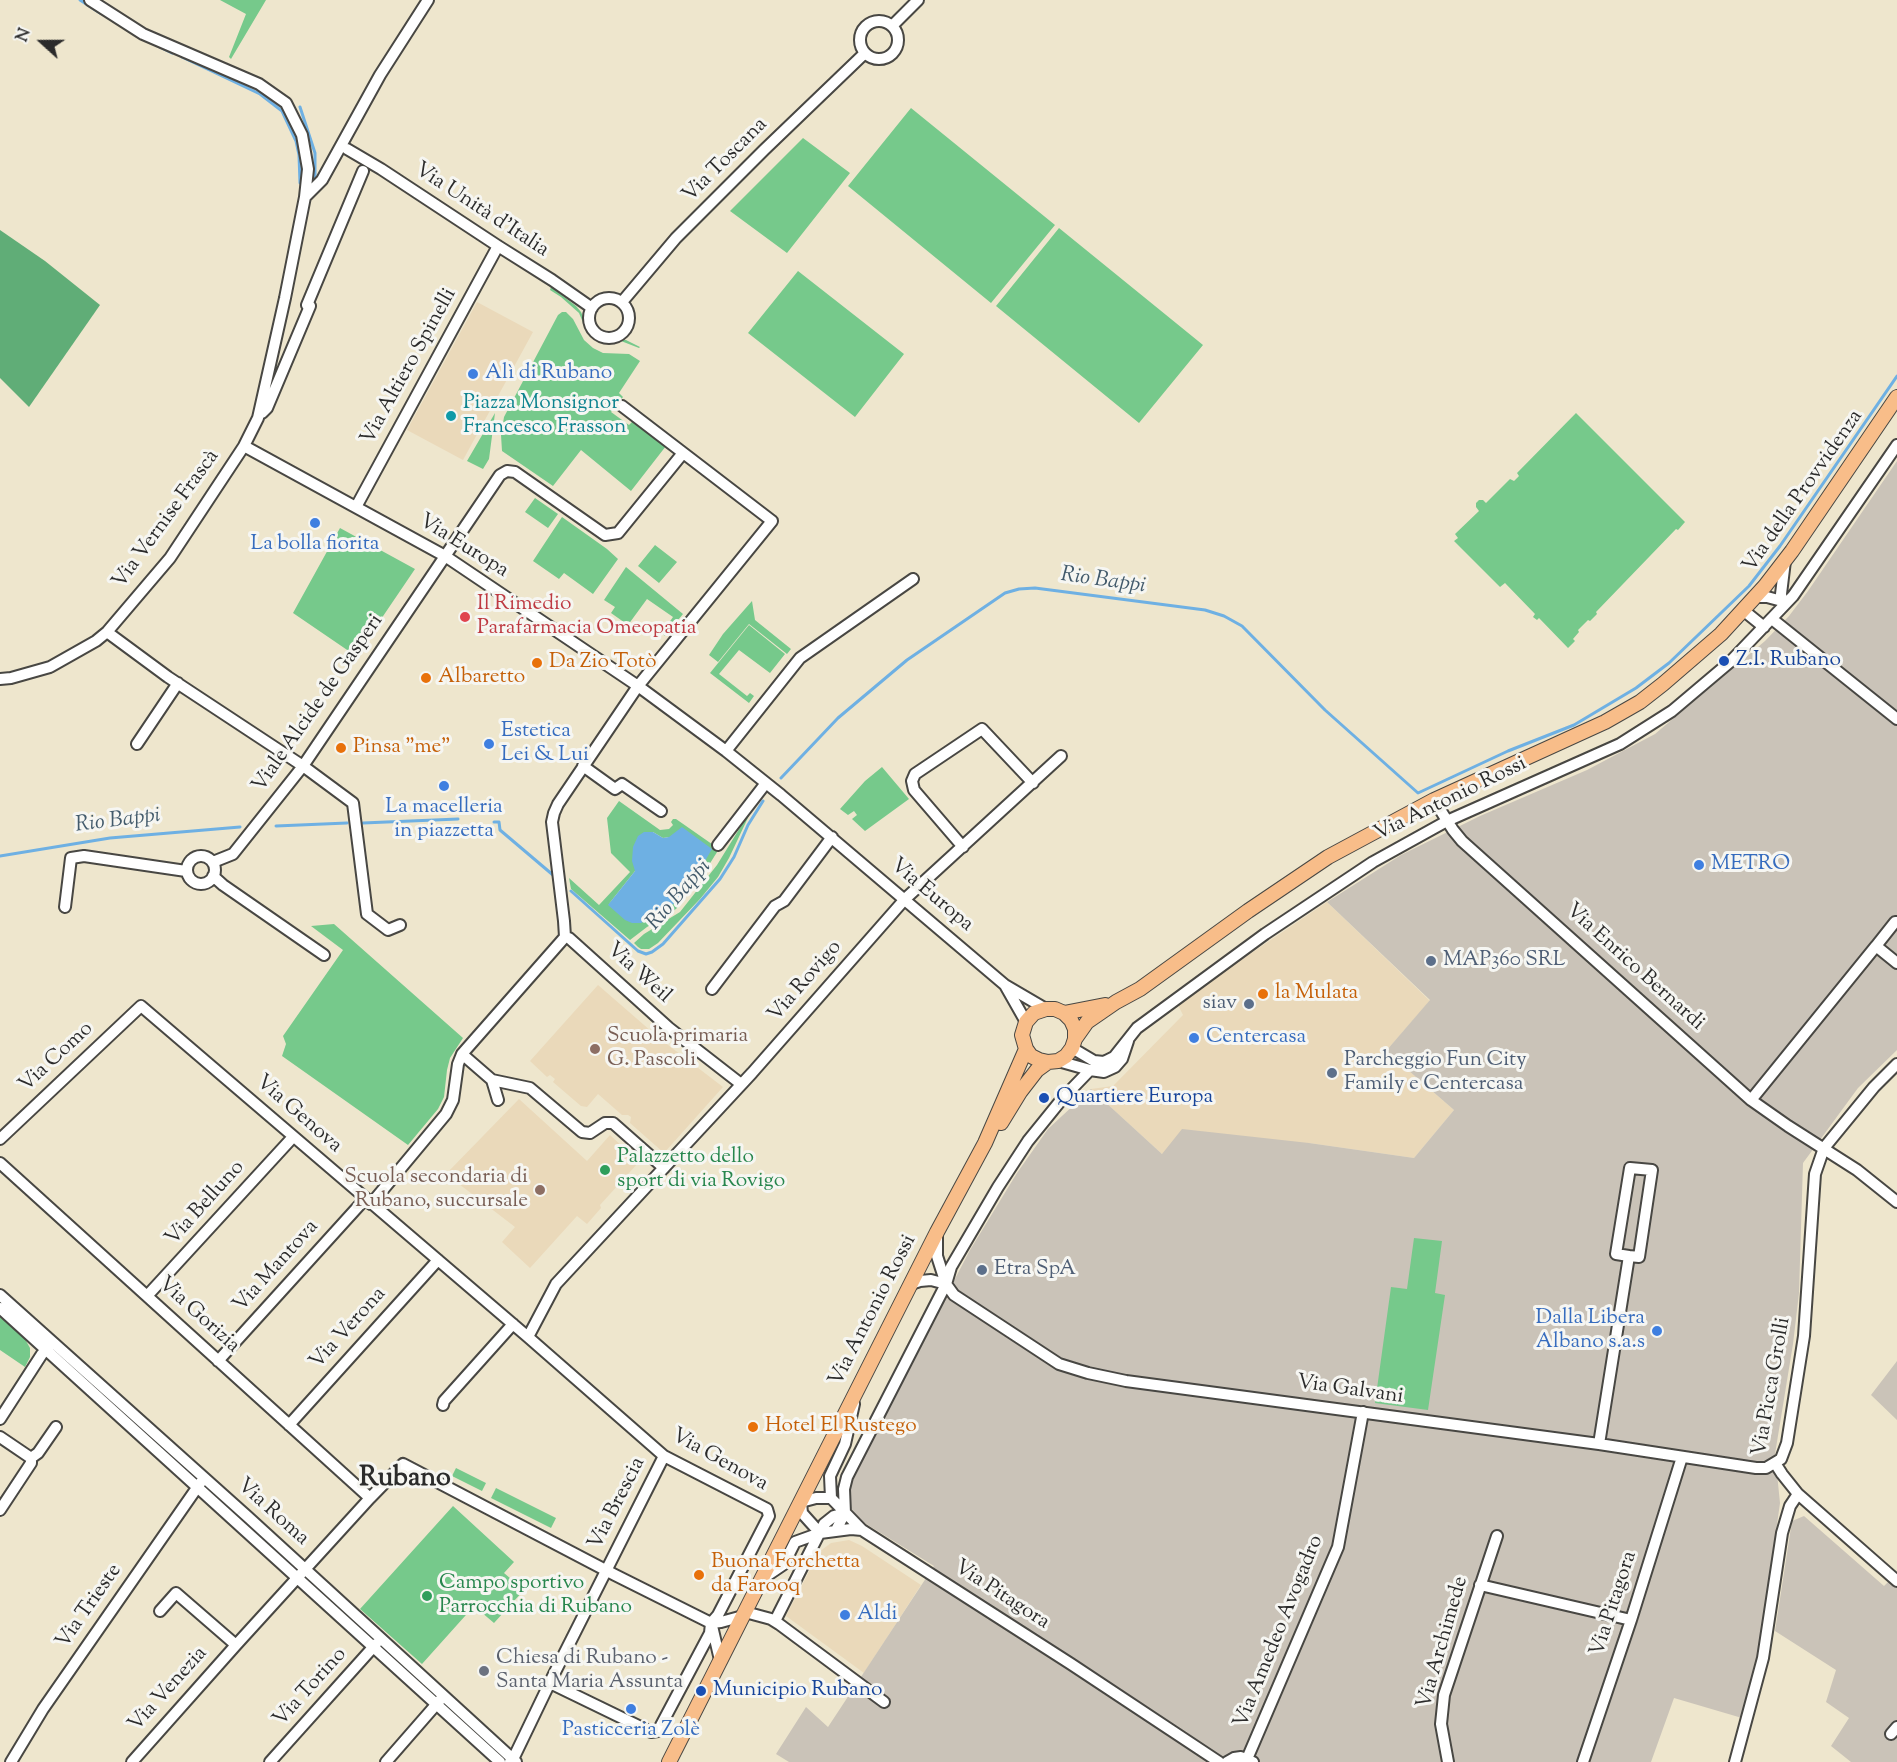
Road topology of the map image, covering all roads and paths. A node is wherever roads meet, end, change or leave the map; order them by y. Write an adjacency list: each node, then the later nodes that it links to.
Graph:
1 (90, 0): 8 (street, Via Vernise Frascà)
2 (428, 0): 8 (street)
3 (918, 0): 4 (street)
4 (892, 26): 5 (street); 5 (street)
5 (865, 53): 10 (street, Via Toscana)
6 (347, 149): 9 (street, Via Unità d'Italia)
7 (363, 171): 14 (street, Via Vernise Frascà)
8 (305, 196): 14 (street, Via Vernise Frascà)
9 (498, 246): 11 (street, Via Unità d'Italia); 18 (street, Via Altiero Spinelli)
10 (622, 302): 11 (street); 11 (street)
11 (592, 308)
12 (1897, 397): 20 (main road, Via della Provvidenza)
13 (622, 406): 17 (street)
14 (258, 418): 16 (street, Via Vernise Frascà)
15 (1897, 445): 23 (street)
16 (244, 446): 18 (street, Via Europa); 26 (street, Via Vernise Frascà)
17 (682, 453): 19 (street, Viale Alcide de Gasperi); 29 (street)
18 (356, 507): 19 (street, Via Europa)
19 (445, 556): 29 (street, Via Europa); 34 (street, Viale Alcide de Gasperi)
20 (1785, 559): 22 (main road, Via della Provvidenza); 23 (street)
21 (913, 579): 32 (street)
22 (1755, 597): 23 (street); 24 (main road, Via della Provvidenza)
23 (1784, 602): 25 (street, Via Antonio Rossi)
24 (1743, 610): 25 (street); 38 (main road, Via Antonio Rossi)
25 (1768, 623): 30 (street); 40 (street, Via Antonio Rossi)
26 (107, 632): 27 (street, Via Vernise Frascà); 28 (street)
27 (0, 679)
28 (178, 683): 31 (street); 34 (street)
29 (638, 686): 32 (street, Via Europa); 35 (street)
30 (1897, 719)
31 (137, 744)
32 (726, 751): 36 (street, Via Europa)
33 (1061, 756): 37 (street, Via Rovigo)
34 (303, 766): 44 (street, Viale Alcide de Gasperi); 50 (street)
35 (583, 766): 39 (street); 51 (street)
36 (766, 783): 41 (street, Via Europa); 42 (street)
37 (1033, 783): 43 (street, Via Rovigo); 43 (street)
38 (1434, 800): 40 (street, Via Enrico Bernardi); 57 (main road, Via Antonio Rossi)
39 (661, 811)
40 (1447, 821): 62 (street, Via Antonio Rossi); 72 (street, Via Enrico Bernardi)
41 (832, 837): 47 (street, Via Europa); 56 (street)
42 (718, 845)
43 (963, 846): 47 (street, Via Rovigo)
44 (213, 862): 45 (street, Viale Alcide de Gasperi); 46 (street)
45 (186, 871): 46 (street); 48 (street)
46 (213, 876): 53 (street)
47 (905, 899): 55 (street, Via Europa); 70 (street, Via Rovigo)
48 (65, 907)
49 (1897, 922): 52 (street)
50 (400, 925)
51 (565, 938): 65 (street); 70 (street, Via Weil)
52 (1876, 946): 54 (street); 72 (street)
53 (324, 955)
54 (1897, 963)
55 (1005, 985): 59 (street, Via Europa); 61 (street, Via Europa)
56 (712, 989)
57 (1116, 1002): 60 (main road, Via Antonio Rossi); 63 (main road, Via Antonio Rossi)
58 (141, 1006): 73 (street, Via Genova); 74 (street, Via Como)
59 (1046, 1009): 60 (main road, Via Antonio Rossi); 61 (main road)
60 (1064, 1013): 63 (main road)
61 (1026, 1022): 64 (main road, Via Antonio Rossi)
62 (1129, 1038): 63 (street, Via Antonio Rossi); 68 (street, Via Antonio Rossi)
63 (1074, 1044): 66 (main road, Via Antonio Rossi)
64 (1026, 1049): 66 (main road, Via Antonio Rossi); 75 (main road, Via Antonio Rossi)
65 (462, 1054): 69 (street); 79 (street, Via Mantova)
66 (1053, 1061): 68 (street, Via Antonio Rossi); 75 (main road, Via Antonio Rossi)
67 (1897, 1064): 76 (street)
68 (1090, 1070): 85 (street)
69 (492, 1080): 71 (street); 78 (street)
70 (741, 1084): 78 (street, Via Rovigo)
71 (498, 1100)
72 (1751, 1100): 76 (street, Via Enrico Bernardi)
73 (293, 1137): 79 (street, Via Genova); 87 (street, Via Belluno)
74 (0, 1139)
75 (985, 1143): 81 (main road, Via Antonio Rossi)
76 (1824, 1148): 80 (street, Via Enrico Bernardi); 104 (street, Via Picca Grolli)
77 (0, 1163): 87 (street, Via Gorizia)
78 (664, 1168): 90 (street, Via Rovigo)
79 (368, 1201): 83 (street, Via Genova); 92 (street, Via Mantova)
80 (1897, 1202)
81 (937, 1232): 84 (main road, Via Antonio Rossi); 85 (street, Via Antonio Rossi)
82 (1629, 1256): 82 (street); 100 (street)
83 (438, 1260): 89 (street, Via Genova); 97 (street, Via Verona)
84 (911, 1284): 85 (street); 93 (main road, Via Antonio Rossi)
85 (946, 1284): 95 (street, Via Galvani); 111 (street)
86 (0, 1295): 91 (street, Via Roma)
87 (147, 1296): 92 (street, Via Gorizia)
88 (0, 1308): 91 (street, Via Roma)
89 (513, 1324): 90 (street, Via Genova); 94 (street)
90 (528, 1337): 101 (street, Via Genova)
91 (49, 1346): 96 (street); 105 (street, Via Roma)
92 (218, 1361): 97 (street, Via Gorizia)
93 (855, 1395): 108 (street); 109 (main road, Via Antonio Rossi)
94 (443, 1405)
95 (1363, 1412): 100 (street, Via Galvani); 133 (street, Via Amedeo Avogadro)
96 (0, 1419)
97 (289, 1425): 107 (street, Via Gorizia)
98 (56, 1427): 103 (street)
99 (0, 1437): 103 (street)
100 (1599, 1444): 102 (street, Via Galvani)
101 (664, 1456): 116 (street, Via Brescia); 125 (street, Via Genova)
102 (1682, 1457): 104 (street, Via Galvani); 123 (street, Via Pitagora)
103 (31, 1458): 110 (street)
104 (1775, 1463): 106 (street, Via Picca Grolli)
105 (201, 1483): 117 (street, Via Roma); 135 (street, Via Trieste)
106 (1798, 1494): 119 (street, Via Picca Grolli); 145 (street)
107 (370, 1498): 116 (street, Via Venezia); 117 (street, Via Venezia)
108 (831, 1498): 109 (street); 111 (street, Via Pitagora)
109 (801, 1502): 114 (street); 118 (main road, Via Antonio Rossi)
110 (0, 1510)
111 (845, 1513): 112 (street); 113 (street, Via Pitagora); 114 (street)
112 (836, 1530): 113 (street); 114 (street)
113 (862, 1530): 141 (street, Via Pitagora)
114 (820, 1533): 118 (street); 124 (street)
115 (1497, 1536): 120 (street, Via Archimede)
116 (606, 1570): 125 (street); 130 (street, Via Brescia)
117 (302, 1574): 127 (street, Via Roma); 128 (street, Via Venezia)
118 (762, 1579): 122 (main road, Via Antonio Rossi)
119 (1897, 1581)
120 (1480, 1584): 123 (street); 143 (street, Via Archimede)
121 (160, 1611): 128 (street, Via Venezia)
122 (744, 1614): 124 (street); 125 (street); 126 (main road, Via Antonio Rossi)
123 (1632, 1620): 144 (street, Via Pitagora)
124 (775, 1621): 132 (street)
125 (716, 1623): 126 (street); 129 (street); 130 (street)
126 (730, 1640): 129 (main road, Via Antonio Rossi)
127 (377, 1643): 131 (street, Via Roma); 137 (street, Via Torino)
128 (236, 1645): 136 (street, Via Venezia)
129 (720, 1660): 140 (main road, Via Antonio Rossi)
130 (550, 1683): 134 (street, Via Brescia)
131 (440, 1701): 134 (street, Via Roma); 138 (street); 139 (street, Via Roma)
132 (884, 1702)
133 (1250, 1760): 142 (street)
134 (513, 1761)
135 (11, 1762)
136 (132, 1762)
137 (270, 1762)
138 (386, 1762)
139 (500, 1762)
140 (669, 1762)
141 (1219, 1762)
142 (1227, 1762)
143 (1448, 1762)
144 (1583, 1762)
145 (1734, 1762)

